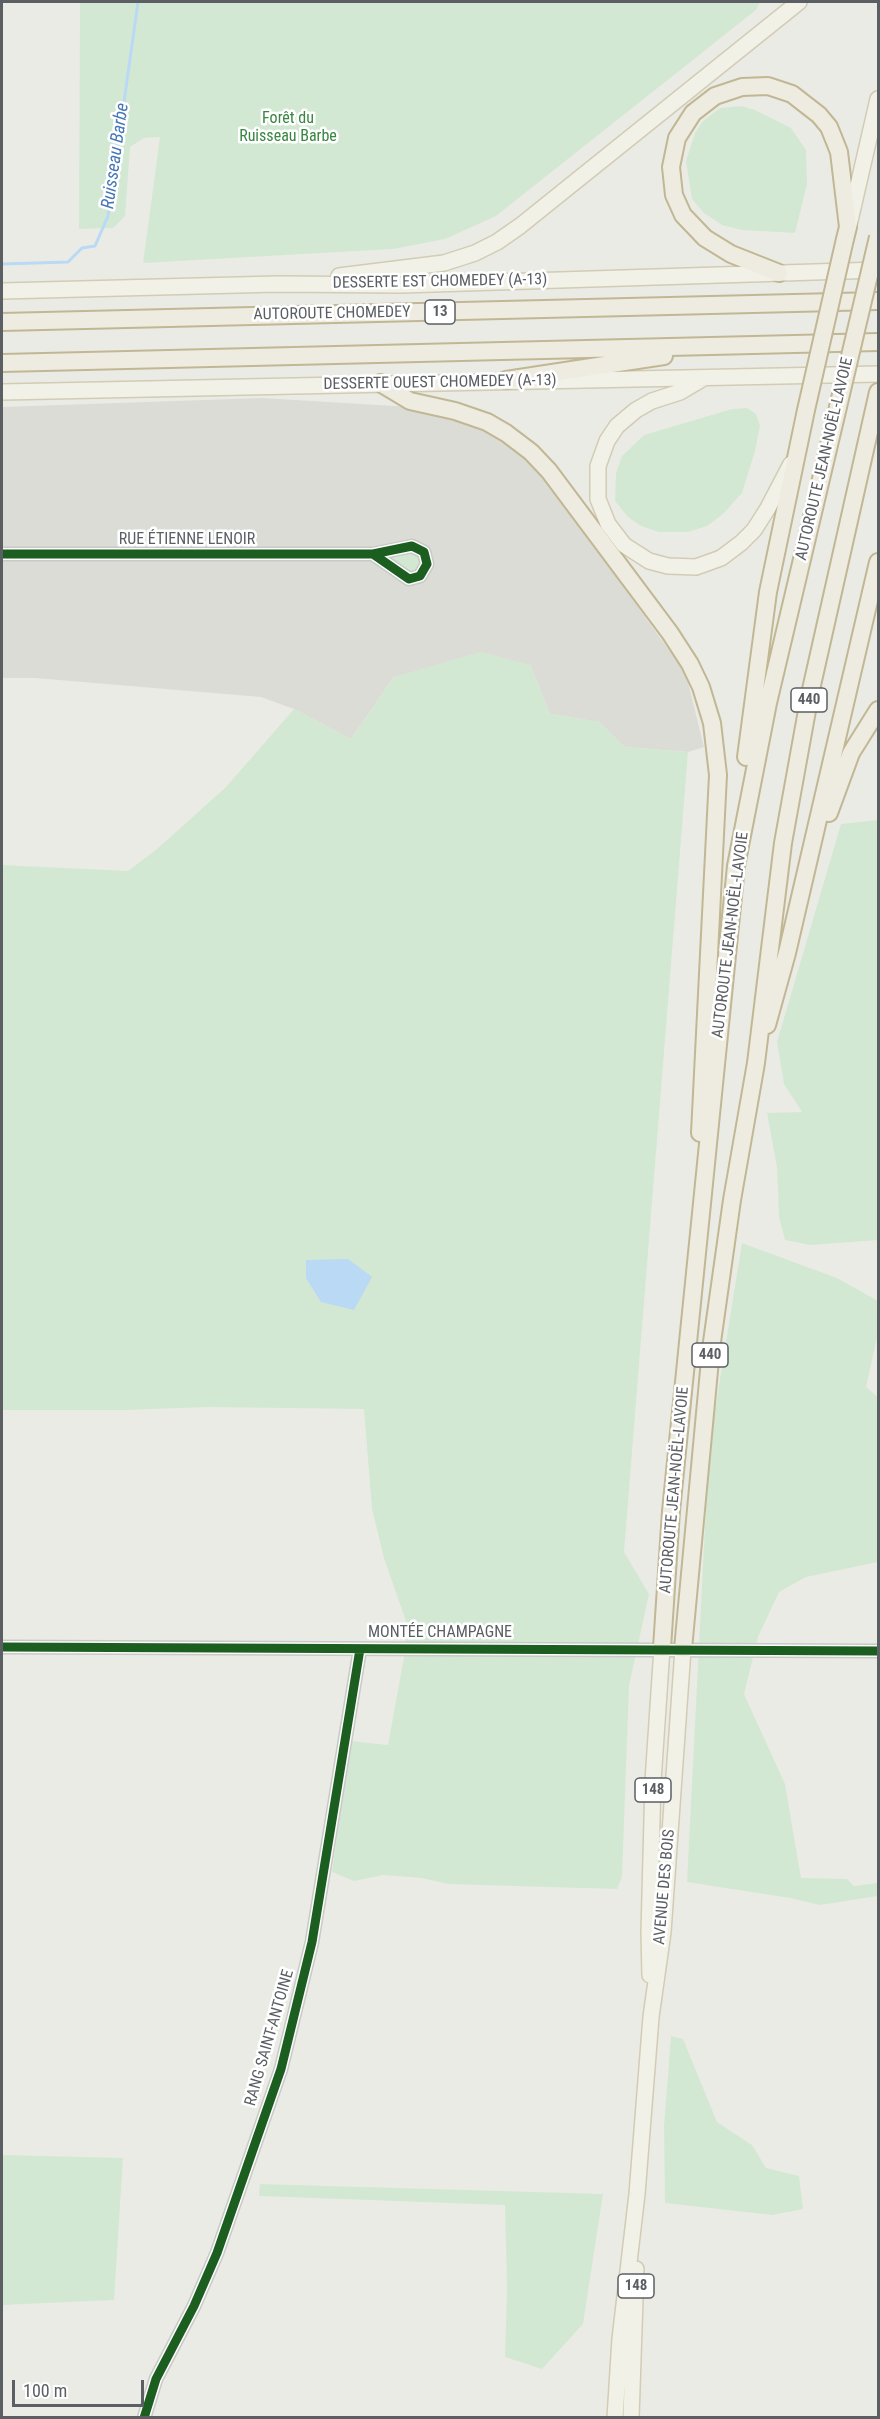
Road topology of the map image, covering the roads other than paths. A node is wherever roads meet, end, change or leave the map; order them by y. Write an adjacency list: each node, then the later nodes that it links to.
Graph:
1 (799, 2): 7 (main road)
2 (879, 99): 3 (main road)
3 (847, 233): 6 (highway); 20 (highway, bridge)
4 (878, 236): 25 (highway, AUTOROUTE JEAN-NOËL-LAVOIE / 440, bridge)
5 (879, 270): 6 (main road, DESSERTE EST CHOMEDEY (A-13))
6 (778, 273): 7 (main road, DESSERTE EST CHOMEDEY (A-13))
7 (277, 284): 8 (main road, DESSERTE EST CHOMEDEY (A-13))
8 (2, 291)
9 (879, 301): 10 (highway, AUTOROUTE CHOMEDEY / 13)
10 (2, 322)
11 (879, 342): 12 (highway)
12 (715, 346): 13 (highway); 16 (highway)
13 (2, 363)
14 (879, 374): 15 (main road, DESSERTE OUEST CHOMEDEY (A-13))
15 (704, 378): 16 (main road, DESSERTE OUEST CHOMEDEY (A-13)); 20 (main road)
16 (506, 380): 17 (main road, DESSERTE OUEST CHOMEDEY (A-13))
17 (380, 383): 18 (main road, DESSERTE OUEST CHOMEDEY (A-13)); 28 (highway)
18 (2, 392)
19 (877, 399): 27 (highway, AUTOROUTE JEAN-NOËL-LAVOIE / 440)
20 (794, 459): 25 (highway)
21 (2, 554): 22 (street, RUE ÉTIENNE LENOIR)
22 (373, 554)
23 (879, 562): 26 (highway)
24 (879, 710): 26 (highway)
25 (736, 866): 28 (highway, AUTOROUTE JEAN-NOËL-LAVOIE / 440)
26 (803, 884): 27 (highway)
27 (756, 1064): 32 (highway, AUTOROUTE JEAN-NOËL-LAVOIE / 440)
28 (697, 1253): 30 (highway, AUTOROUTE JEAN-NOËL-LAVOIE / 440)
29 (2, 1647): 31 (street, MONTÉE CHAMPAGNE)
30 (662, 1648): 31 (street, MONTÉE CHAMPAGNE); 32 (street, MONTÉE CHAMPAGNE); 34 (main road, AVENUE DES BOIS / 148)
31 (360, 1649): 36 (street, RANG SAINT-ANTOINE)
32 (683, 1649): 33 (street, MONTÉE CHAMPAGNE); 34 (main road, AVENUE DES BOIS / 148)
33 (879, 1650)
34 (651, 2017): 35 (main road, AVENUE DES BOIS / 148)
35 (638, 2194): 37 (main road, AVENUE DES BOIS / 148); 38 (main road, AVENUE DES BOIS / 148)
36 (144, 2418)
37 (615, 2418)
38 (631, 2418)

